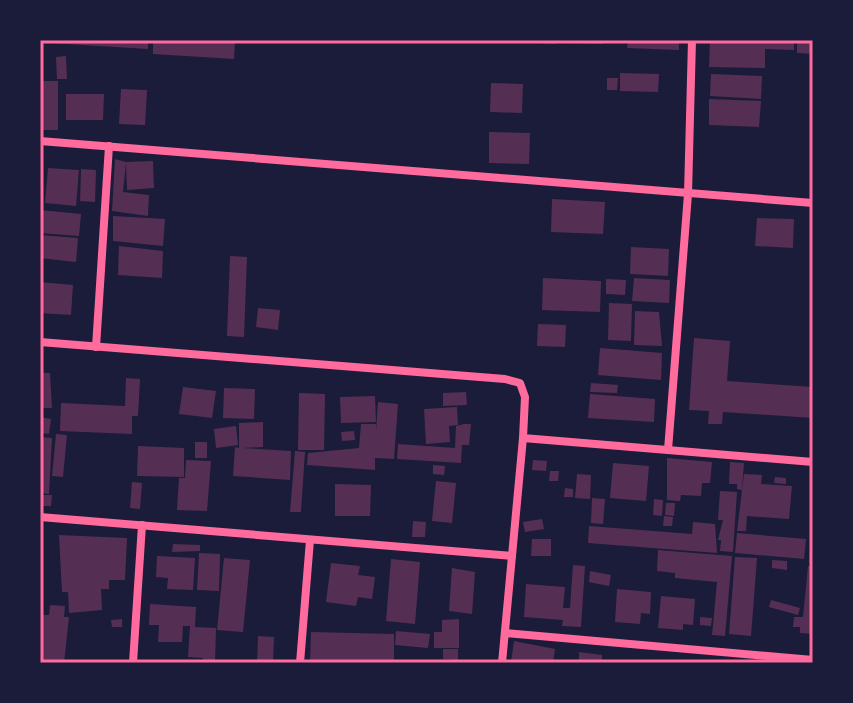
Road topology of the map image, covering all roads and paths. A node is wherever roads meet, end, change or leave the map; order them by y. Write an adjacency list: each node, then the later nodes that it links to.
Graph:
1 (692, 40): 4 (street)
2 (40, 141): 3 (street)
3 (109, 146): 4 (street); 7 (street)
4 (688, 194): 5 (street); 9 (street)
5 (813, 203)
6 (40, 342): 7 (street)
7 (96, 347): 8 (street)
8 (523, 438): 9 (street); 14 (street)
9 (668, 450): 10 (street)
10 (813, 462)
11 (40, 517): 12 (street)
12 (142, 525): 13 (street); 17 (street)
13 (310, 540): 14 (street); 18 (street)
14 (512, 556): 15 (street)
15 (505, 633): 16 (street); 19 (street)
16 (813, 660)
17 (133, 663)
18 (300, 663)
19 (502, 663)

